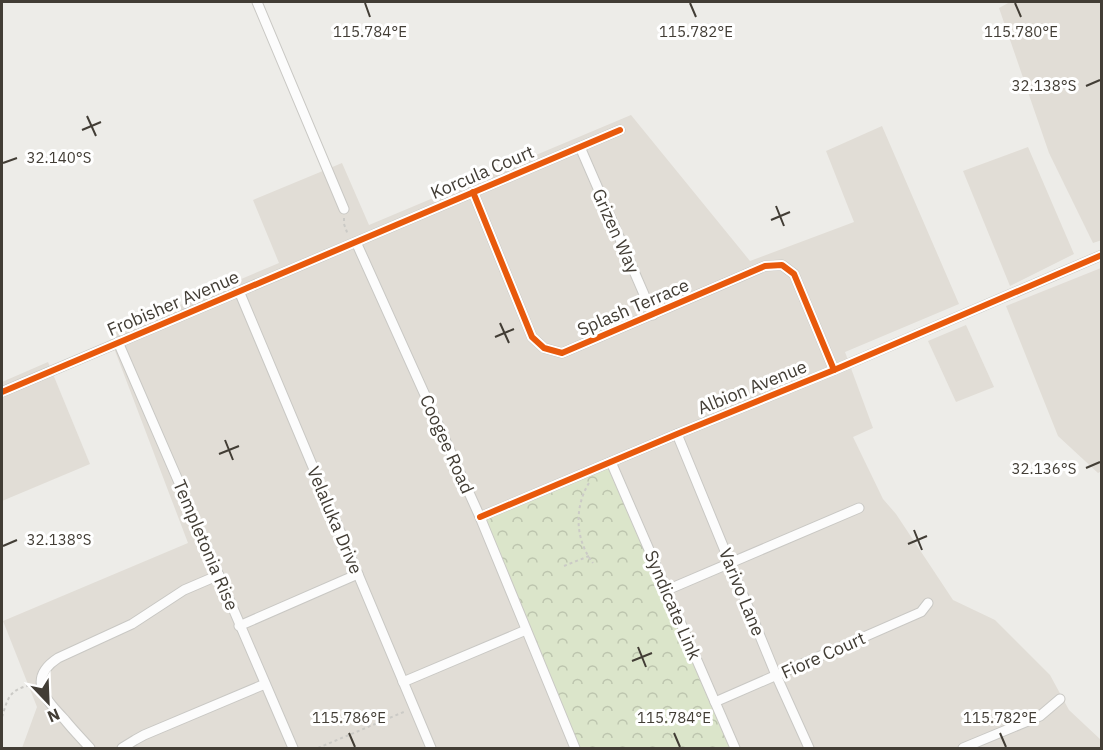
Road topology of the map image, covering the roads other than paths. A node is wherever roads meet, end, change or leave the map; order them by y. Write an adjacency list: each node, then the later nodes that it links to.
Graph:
1 (257, 2): 5 (street)
2 (620, 130): 3 (street, Korcula Court)
3 (580, 147): 4 (street, Korcula Court); 9 (street, Grizen Way)
4 (472, 192): 6 (street, Korcula Court); 9 (street, Splash Terrace)
5 (344, 208)
6 (353, 243): 8 (street, Frobisher Avenue); 16 (street, Coogee Road)
7 (1101, 255): 11 (street, Albion Avenue)
8 (238, 291): 10 (street, Frobisher Avenue); 18 (street, Velaluka Drive)
9 (653, 315): 11 (street, Splash Terrace)
10 (118, 342): 12 (street, Frobisher Avenue); 19 (street, Templetonia Rise)
11 (834, 370): 13 (street, Albion Avenue)
12 (2, 392)
13 (677, 434): 14 (street, Albion Avenue); 17 (street, Varivo Lane)
14 (611, 462): 16 (street, Albion Avenue); 20 (street, Syndicate Link)
15 (859, 508): 17 (street)
16 (480, 518): 23 (street, Coogee Road)
17 (730, 563): 20 (street); 24 (street, Varivo Lane)
18 (358, 574): 22 (street); 25 (street, Velaluka Drive)
19 (219, 575): 22 (street, Templetonia Rise); 29 (street)
20 (667, 590): 28 (street, Syndicate Link)
21 (928, 603): 24 (street, Fiore Court)
22 (239, 626): 26 (street, Templetonia Rise)
23 (526, 630): 25 (street); 33 (street, Coogee Road)
24 (776, 675): 28 (street, Fiore Court); 35 (street, Varivo Lane)
25 (403, 682): 32 (street, Velaluka Drive)
26 (266, 684): 30 (street); 31 (street, Templetonia Rise)
27 (1060, 699): 36 (street)
28 (715, 702): 34 (street, Syndicate Link)
29 (90, 748)
30 (122, 748)
31 (293, 748)
32 (431, 748)
33 (575, 748)
34 (735, 748)
35 (809, 748)
36 (963, 748)

